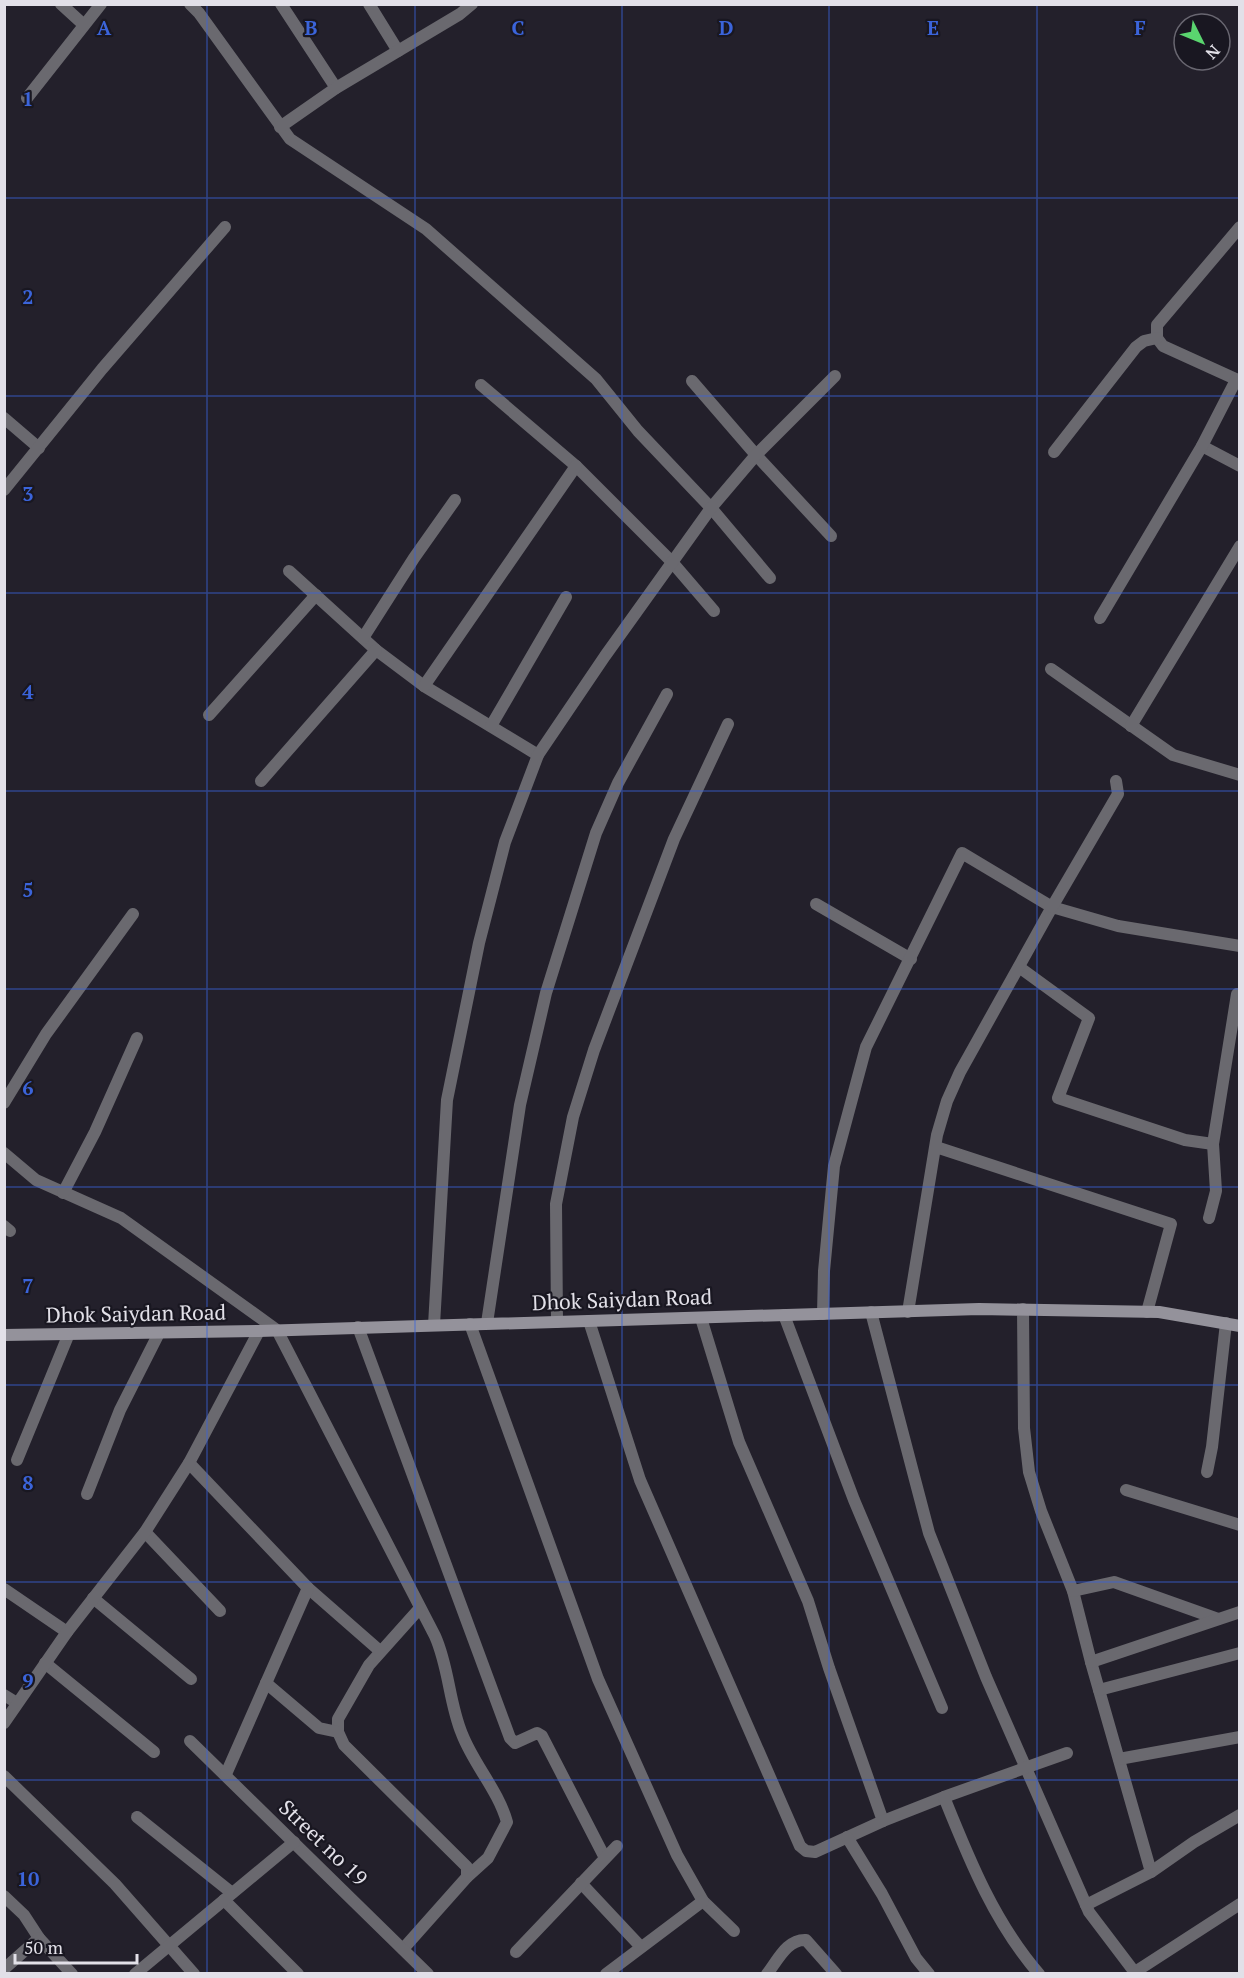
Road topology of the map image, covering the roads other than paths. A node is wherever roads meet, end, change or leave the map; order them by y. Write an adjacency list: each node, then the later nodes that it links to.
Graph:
1 (61, 4): 8 (street)
2 (101, 4): 8 (street)
3 (190, 4): 12 (street)
4 (281, 4): 10 (street)
5 (369, 4): 9 (street)
6 (472, 4): 7 (street)
7 (458, 9): 9 (street)
8 (84, 25): 11 (street)
9 (398, 51): 10 (street)
10 (336, 88): 12 (street)
11 (27, 98)
12 (280, 127): 29 (street)
13 (225, 227): 22 (street)
14 (1239, 227): 15 (street)
15 (1157, 339): 18 (street); 23 (street)
16 (836, 376): 24 (street)
17 (692, 381): 24 (street)
18 (1238, 381): 21 (street)
19 (481, 385): 25 (street)
20 (4, 418): 22 (street)
21 (1202, 446): 26 (street); 38 (street)
22 (39, 448): 27 (street)
23 (1054, 452)
24 (756, 455): 29 (street); 30 (street)
25 (576, 466): 32 (street); 42 (street)
26 (1239, 466)
27 (4, 490)
28 (455, 500): 39 (street)
29 (711, 508): 32 (street); 34 (street)
30 (831, 536)
31 (1239, 546): 47 (street)
32 (672, 562): 37 (street); 48 (street)
33 (289, 571): 35 (street)
34 (770, 578)
35 (316, 595): 39 (street); 44 (street)
36 (566, 597): 46 (street)
37 (714, 611)
38 (1100, 618)
39 (363, 638): 40 (street)
40 (376, 650): 42 (street); 50 (street)
41 (1052, 669): 47 (street)
42 (424, 686): 46 (street)
43 (667, 694): 75 (street)
44 (209, 715)
45 (728, 724): 74 (street)
46 (491, 726): 48 (street)
47 (1131, 726): 49 (street)
48 (538, 755): 78 (street)
49 (1239, 775)
50 (261, 781)
51 (1116, 781): 53 (street)
52 (816, 904): 56 (street)
53 (1052, 908): 55 (street); 56 (street); 57 (street)
54 (133, 914): 60 (street)
55 (1239, 946)
56 (911, 959): 70 (street)
57 (1019, 967): 61 (street); 62 (street)
58 (1239, 991): 61 (street)
59 (137, 1038): 64 (street)
60 (4, 1103)
61 (1214, 1144): 65 (street)
62 (936, 1147): 68 (street); 69 (street)
63 (4, 1153): 64 (street)
64 (63, 1193): 81 (street)
65 (1209, 1218)
66 (1023, 1309): 68 (main road, Dhok Saiydan Road); 69 (main road, Dhok Saiydan Road); 95 (street)
67 (871, 1312): 68 (main road, Dhok Saiydan Road); 70 (main road, Dhok Saiydan Road); 119 (street)
68 (908, 1312)
69 (1147, 1312): 76 (main road, Dhok Saiydan Road)
70 (823, 1314): 71 (main road, Dhok Saiydan Road)
71 (784, 1315): 72 (main road, Dhok Saiydan Road); 111 (street)
72 (701, 1318): 73 (main road, Dhok Saiydan Road); 125 (street)
73 (589, 1321): 74 (main road, Dhok Saiydan Road); 126 (street)
74 (557, 1322): 75 (main road, Dhok Saiydan Road)
75 (487, 1323): 77 (main road, Dhok Saiydan Road)
76 (1226, 1323): 79 (main road, Dhok Saiydan Road); 88 (street)
77 (470, 1324): 78 (main road, Dhok Saiydan Road); 135 (street)
78 (434, 1325): 80 (main road, Dhok Saiydan Road)
79 (1239, 1326)
80 (358, 1327): 81 (main road, Dhok Saiydan Road); 129 (street)
81 (277, 1330): 82 (main road, Dhok Saiydan Road); 97 (street)
82 (259, 1331): 83 (main road, Dhok Saiydan Road); 87 (street)
83 (159, 1332): 85 (main road, Dhok Saiydan Road); 90 (street)
84 (4, 1335): 85 (main road, Dhok Saiydan Road)
85 (68, 1336): 86 (street)
86 (17, 1460)
87 (189, 1463): 92 (street); 93 (street)
88 (1208, 1472)
89 (1126, 1490): 91 (street)
90 (87, 1494)
91 (1239, 1525)
92 (145, 1532): 96 (street); 98 (street)
93 (308, 1588): 102 (street); 107 (street)
94 (4, 1589): 101 (street)
95 (1073, 1591): 100 (street); 104 (street)
96 (93, 1598): 101 (street); 106 (street)
97 (420, 1608): 102 (street); 131 (street)
98 (220, 1611)
99 (1239, 1612): 100 (street)
100 (1218, 1619): 104 (street)
101 (68, 1632): 105 (street)
102 (380, 1651): 113 (street)
103 (1239, 1653): 108 (street)
104 (1091, 1662): 108 (street)
105 (45, 1663): 110 (street); 116 (street)
106 (191, 1679)
107 (266, 1683): 113 (street); 120 (street)
108 (1099, 1690): 118 (street)
109 (4, 1695): 110 (street)
110 (17, 1703): 112 (street)
111 (942, 1708)
112 (4, 1722)
113 (338, 1732): 131 (street)
114 (1239, 1737): 118 (street)
115 (190, 1741): 120 (street, Street no 19)
116 (154, 1752)
117 (1067, 1753): 119 (street)
118 (1119, 1759): 130 (street)
119 (1026, 1768): 122 (street); 137 (street)
120 (226, 1774): 127 (street, Street no 19)
121 (4, 1776): 140 (street)
122 (944, 1797): 125 (street); 155 (street)
123 (1239, 1815): 130 (street)
124 (137, 1817): 134 (street)
125 (883, 1821): 126 (street)
126 (848, 1837): 154 (street)
127 (294, 1842): 134 (street); 142 (street, Street no 19)
128 (616, 1846): 129 (street)
129 (605, 1858): 132 (street)
130 (1151, 1872): 137 (street)
131 (467, 1877): 142 (street)
132 (581, 1883): 141 (street); 143 (street)
133 (4, 1896): 139 (street)
134 (228, 1897): 140 (street); 149 (street)
135 (703, 1901): 138 (street); 141 (street)
136 (1239, 1904): 145 (street)
137 (1086, 1905): 145 (street)
138 (734, 1931)
139 (39, 1938): 144 (street); 146 (street)
140 (169, 1945): 147 (street); 148 (street)
141 (641, 1947): 151 (street)
142 (403, 1949): 150 (street, Street no 19)
143 (516, 1952)
144 (4, 1969)
145 (1135, 1973)
146 (72, 1974)
147 (135, 1974)
148 (194, 1974)
149 (298, 1974)
150 (428, 1974)
151 (606, 1974)
152 (767, 1974): 153 (street)
153 (836, 1974)
154 (929, 1974)
155 (1039, 1974)

